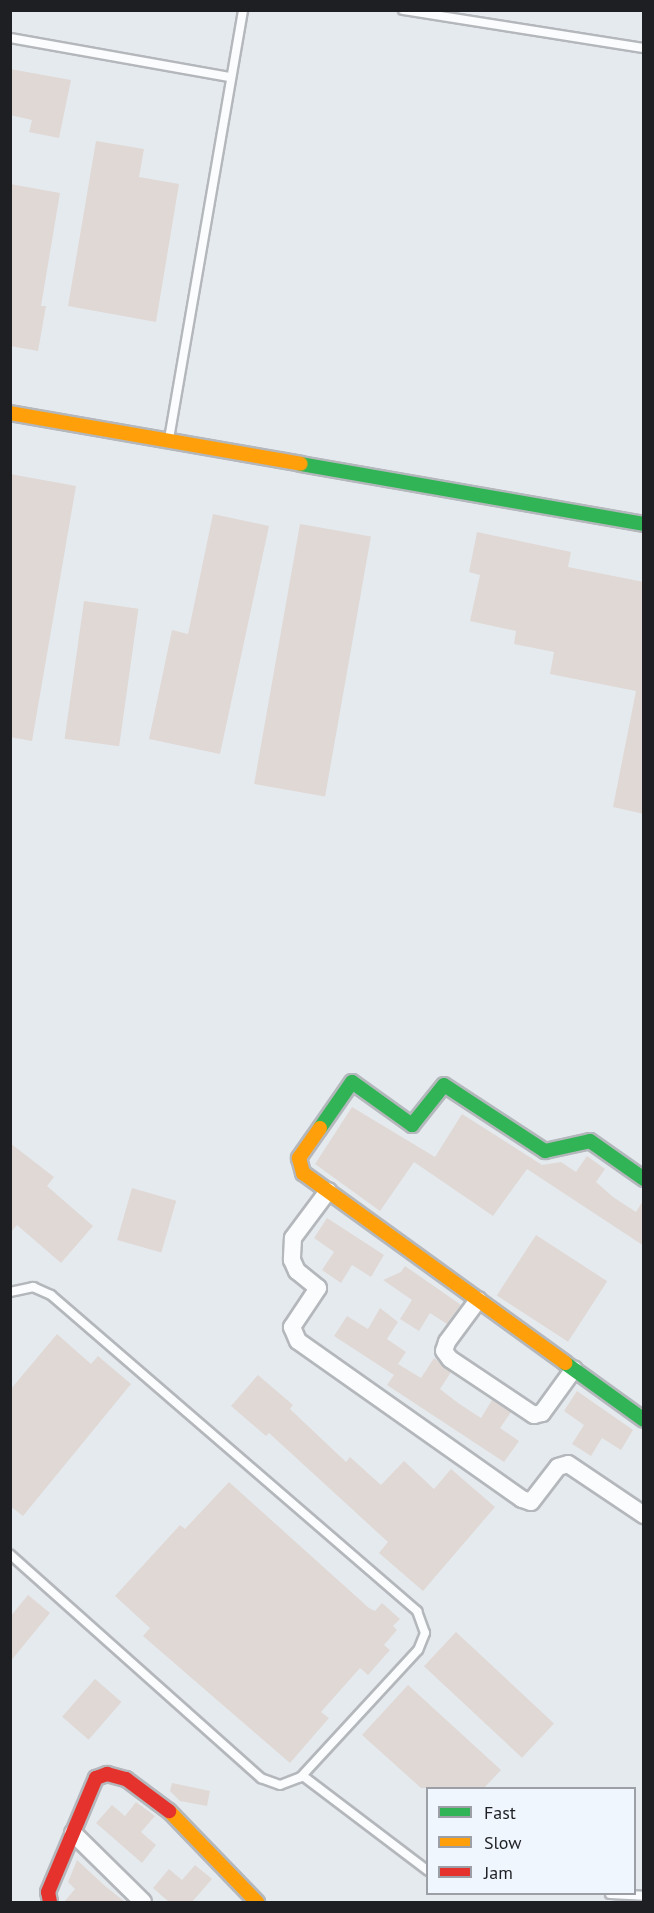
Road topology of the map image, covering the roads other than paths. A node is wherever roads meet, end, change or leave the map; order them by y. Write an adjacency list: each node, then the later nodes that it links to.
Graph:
1 (243, 10): 5 (lane)
2 (403, 10): 4 (lane)
3 (10, 38): 5 (lane)
4 (644, 48)
5 (230, 77): 7 (lane)
6 (10, 413): 7 (street)
7 (168, 441): 8 (street)
8 (644, 524)
9 (644, 1179): 10 (street)
10 (328, 1191): 12 (street); 15 (street)
11 (10, 1292): 17 (lane)
12 (478, 1300): 13 (street); 13 (street)
13 (574, 1370): 14 (street)
14 (644, 1420)
15 (644, 1515)
16 (10, 1554): 17 (lane)
17 (303, 1776): 19 (lane)
18 (73, 1833): 20 (street); 21 (street); 22 (street)
19 (426, 1869)
20 (50, 1902)
21 (143, 1902)
22 (257, 1902)

